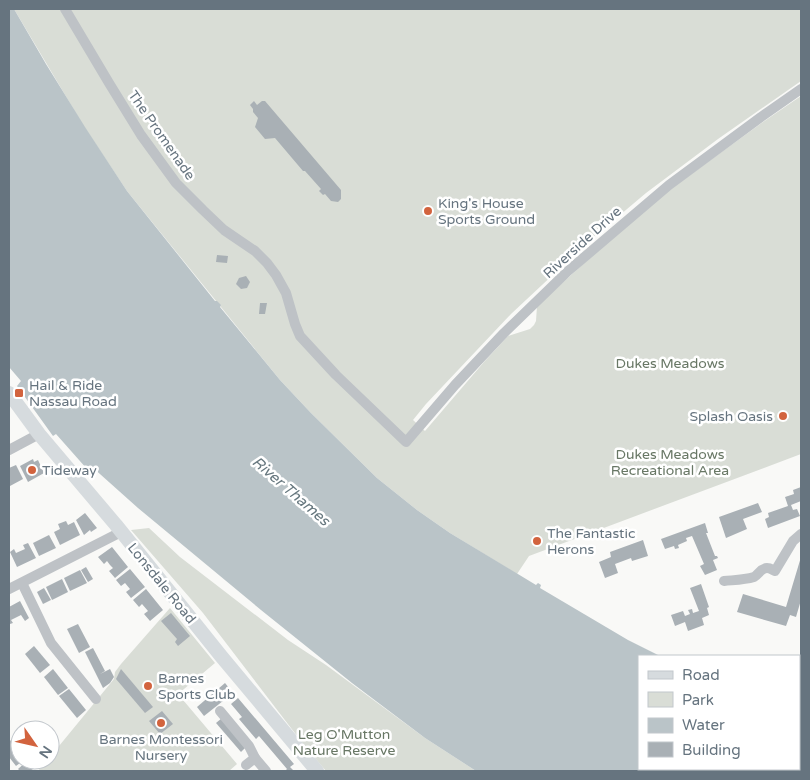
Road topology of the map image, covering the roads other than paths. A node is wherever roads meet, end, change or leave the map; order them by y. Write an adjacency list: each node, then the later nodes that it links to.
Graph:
1 (65, 9): 5 (street, The Promenade)
2 (801, 89): 5 (street, Riverside Drive)
3 (9, 393): 4 (main road, Lonsdale Road)
4 (39, 434): 6 (street); 7 (main road, Lonsdale Road)
5 (406, 442)
6 (9, 450)
7 (121, 532): 10 (street); 17 (main road, Lonsdale Road)
8 (801, 534): 9 (street)
9 (724, 581)
10 (22, 583): 11 (street); 12 (street)
11 (9, 589)
12 (96, 699)
13 (220, 711): 14 (street)
14 (255, 758): 15 (street); 16 (street)
15 (246, 765)
16 (266, 771)
17 (317, 771)

